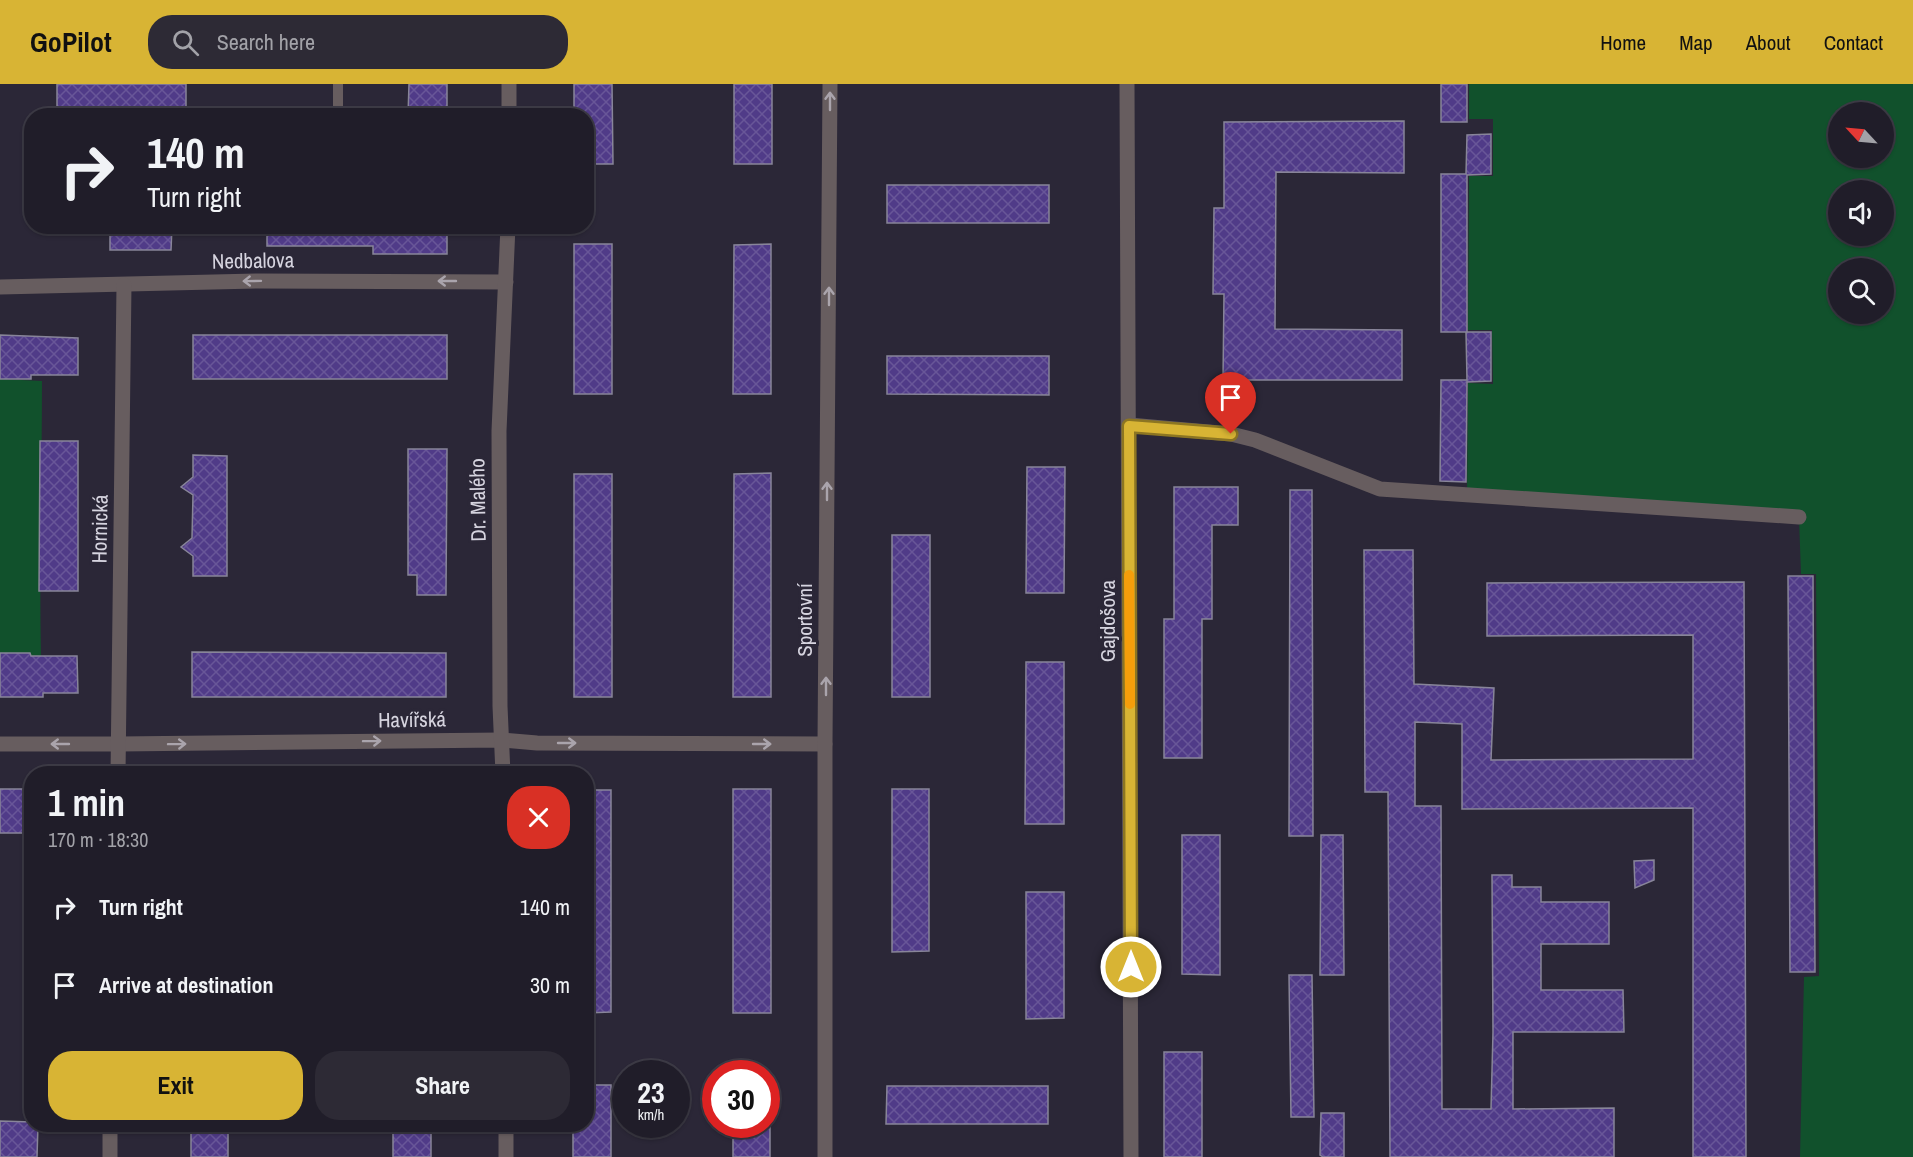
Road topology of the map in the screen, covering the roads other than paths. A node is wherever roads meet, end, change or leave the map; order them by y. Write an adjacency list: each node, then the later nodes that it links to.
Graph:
1 (338, 84): 5 (lane)
2 (509, 84): 6 (street)
3 (830, 84): 16 (street, Sportovní, one-way to 3)
4 (1127, 84): 11 (street, Gajdošova)
5 (338, 108)
6 (509, 108)
7 (508, 234): 8 (street, Dr. Malého)
8 (506, 282): 9 (street, Nedbalova, one-way to 9); 13 (street, Dr. Malého)
9 (124, 285): 10 (street, Nedbalova); 15 (street, Hornická)
10 (0, 287)
11 (1129, 426): 12 (street); 24 (street, Gajdošova)
12 (1799, 517)
13 (502, 740): 15 (street, Havířská, one-way to 13); 16 (street, Havířská, one-way to 16); 18 (street, Dr. Malého)
14 (0, 744): 15 (street, Havířská, one-way to 14)
15 (118, 744): 17 (street, Hornická)
16 (825, 744): 23 (street, Sportovní)
17 (118, 766)
18 (504, 766)
19 (110, 1132): 21 (street)
20 (506, 1132): 22 (street)
21 (110, 1157)
22 (506, 1157)
23 (825, 1157)
24 (1131, 1157)

